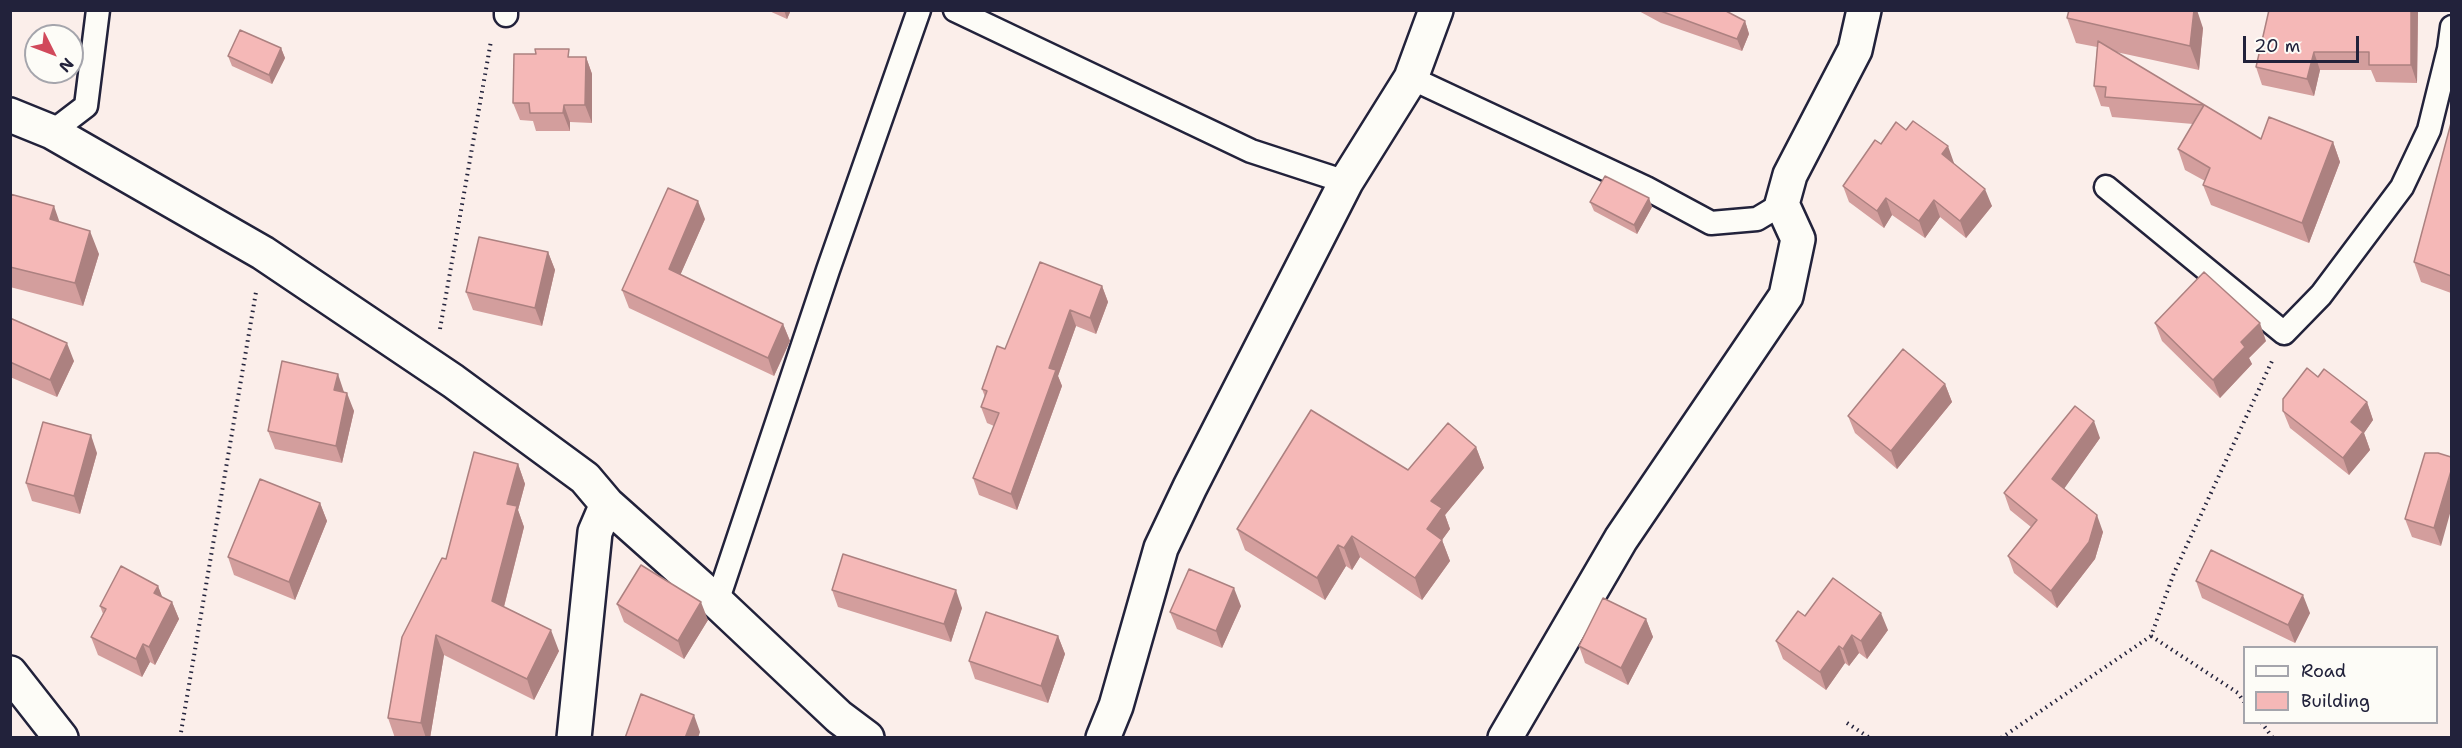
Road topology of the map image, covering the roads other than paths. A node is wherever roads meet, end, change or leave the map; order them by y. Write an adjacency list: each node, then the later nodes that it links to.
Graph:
1 (98, 10): 10 (lane)
2 (919, 10): 15 (lane)
3 (955, 10): 6 (lane)
4 (1436, 10): 8 (street)
5 (1864, 10): 13 (street)
6 (985, 16): 11 (lane)
7 (2451, 27): 12 (lane)
8 (1411, 78): 11 (street); 13 (lane)
9 (10, 115): 10 (street)
10 (52, 132): 14 (street)
11 (1346, 182): 20 (street)
12 (2106, 187)
13 (1782, 204): 21 (street)
14 (607, 504): 15 (street); 18 (street)
15 (717, 602): 19 (street)
16 (10, 673): 17 (street)
17 (61, 738)
18 (574, 738)
19 (867, 738)
20 (1103, 738)
21 (1505, 738)

